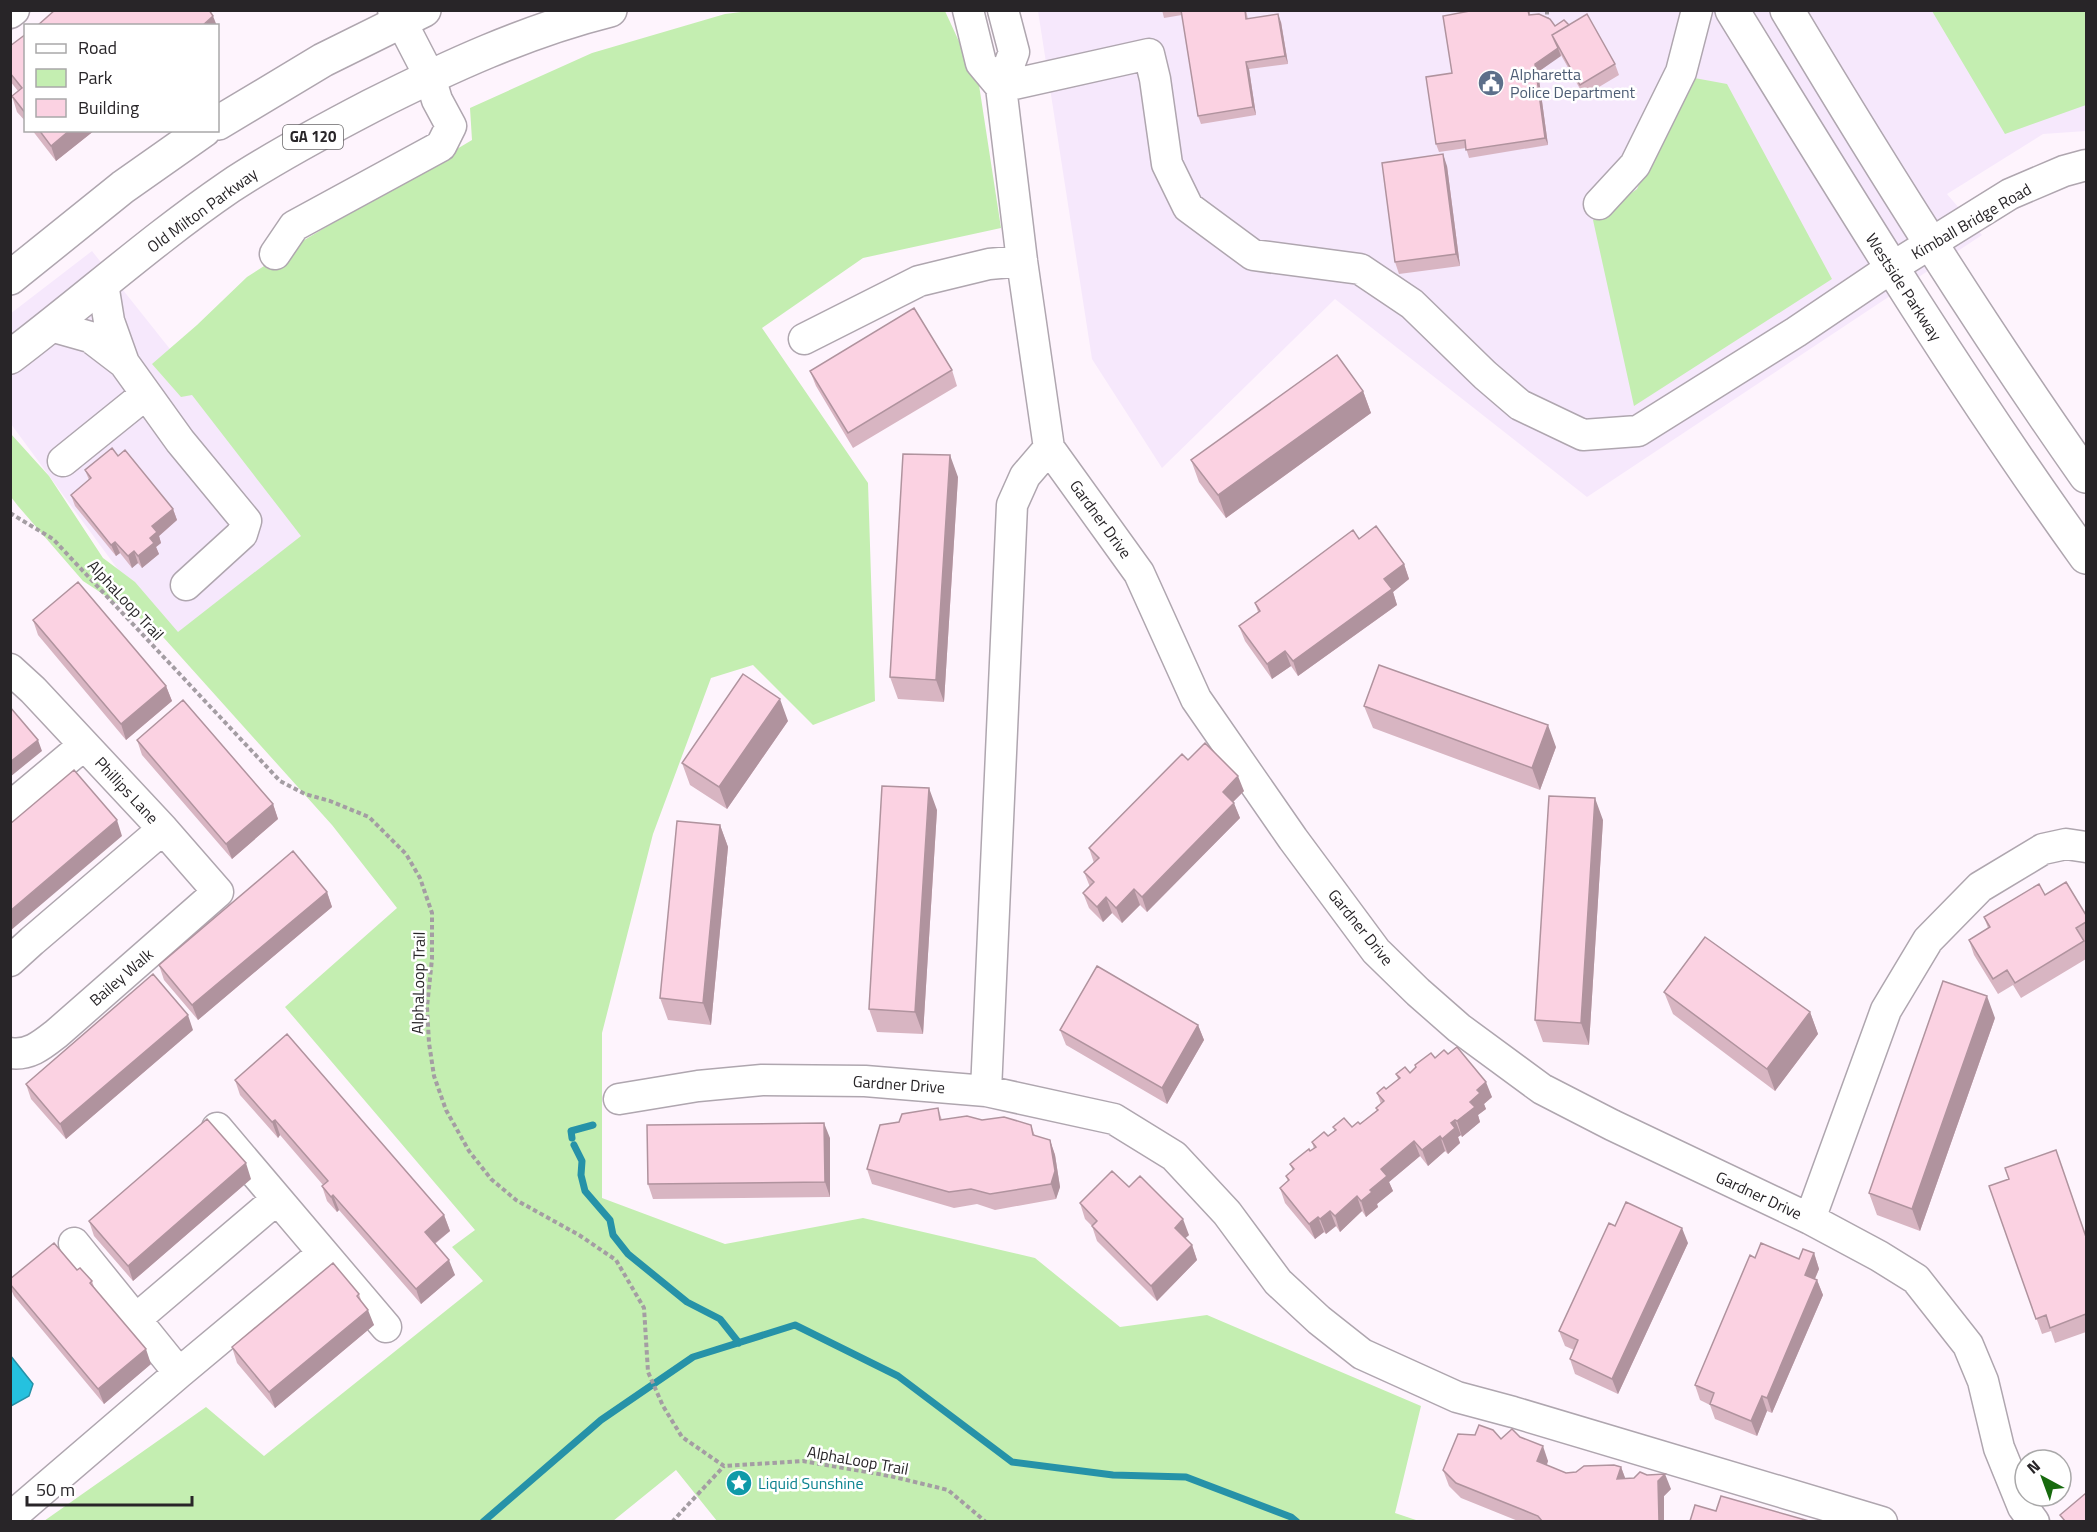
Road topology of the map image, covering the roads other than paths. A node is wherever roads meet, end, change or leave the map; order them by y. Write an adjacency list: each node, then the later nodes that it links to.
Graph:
1 (15, 10): 8 (street)
2 (610, 10): 10 (main road, Old Milton Parkway / GA 120)
3 (968, 10): 11 (street)
4 (1003, 10): 11 (street, Gardner Drive)
5 (1697, 10): 15 (street)
6 (1732, 10): 19 (main road, Westside Parkway)
7 (1787, 10): 16 (main road)
8 (10, 13)
9 (406, 14): 10 (street); 12 (main road)
10 (430, 77): 17 (street); 21 (main road, Old Milton Parkway / GA 120)
11 (1001, 87): 18 (street, Gardner Drive); 19 (street, Kimball Bridge Road)
12 (219, 122)
13 (201, 132): 20 (main road)
14 (2086, 165): 16 (street, Kimball Bridge Road)
15 (1599, 204)
16 (1931, 242): 19 (street, Kimball Bridge Road); 29 (main road)
17 (275, 254)
18 (1022, 261): 23 (street); 27 (street, Gardner Drive)
19 (1891, 268): 30 (main road, Westside Parkway)
20 (10, 278)
21 (103, 284): 22 (main road, Old Milton Parkway / GA 120); 25 (street)
22 (51, 326): 24 (main road, Old Milton Parkway / GA 120); 25 (street)
23 (804, 339)
24 (10, 357)
25 (124, 363): 26 (street)
26 (146, 394): 28 (street); 31 (street)
27 (1049, 448): 42 (street); 46 (street, Gardner Drive)
28 (63, 461)
29 (2086, 476)
30 (2086, 557)
31 (186, 585)
32 (10, 654): 34 (street, Phillips Lane)
33 (10, 669): 34 (street, Phillips Lane)
34 (33, 690): 35 (street, Phillips Lane)
35 (84, 745): 36 (street); 37 (street, Phillips Lane)
36 (10, 807)
37 (163, 829): 39 (street, Phillips Lane); 40 (street)
38 (2086, 847): 46 (street)
39 (218, 892): 41 (street, Bailey Walk)
40 (10, 962)
41 (15, 1053)
42 (986, 1091): 43 (street, Gardner Drive); 53 (street, Gardner Drive)
43 (619, 1099)
44 (217, 1128): 45 (street)
45 (277, 1199): 48 (street); 49 (street)
46 (1809, 1219): 54 (street, Gardner Drive)
47 (74, 1243): 49 (street)
48 (323, 1253): 50 (street); 51 (street)
49 (136, 1319): 51 (street)
50 (386, 1327)
51 (179, 1372): 52 (street)
52 (10, 1518)
53 (1882, 1521)
54 (2034, 1521)

